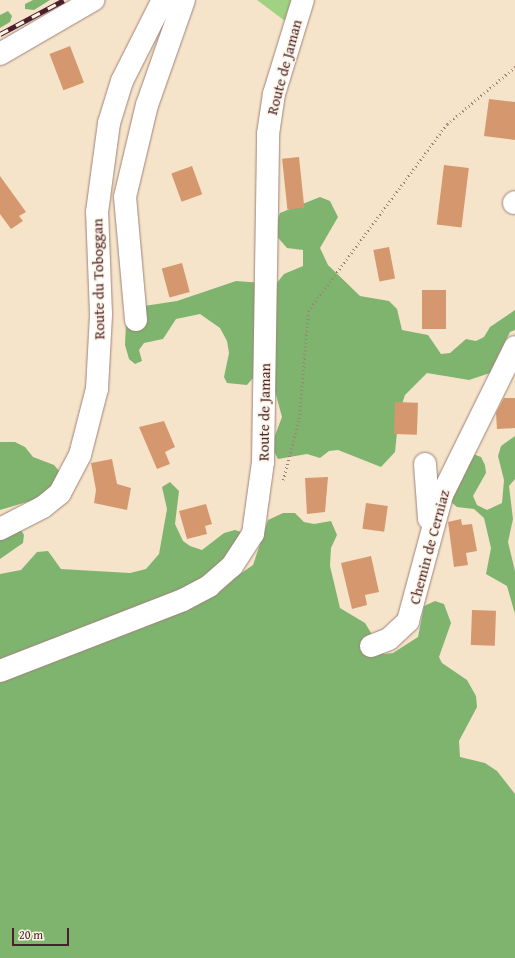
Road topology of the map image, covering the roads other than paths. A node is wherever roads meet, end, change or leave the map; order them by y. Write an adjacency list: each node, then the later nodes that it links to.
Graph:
1 (93, 0): 5 (street)
2 (163, 0): 10 (street, Route du Toboggan)
3 (184, 0): 6 (street)
4 (303, 0): 12 (street, Route de Jaman)
5 (0, 54)
6 (136, 320)
7 (515, 347): 9 (street, Chemin de Cerniaz)
8 (425, 464): 9 (street)
9 (432, 527): 11 (street, Chemin de Cerniaz)
10 (0, 529)
11 (371, 646)
12 (0, 671)

